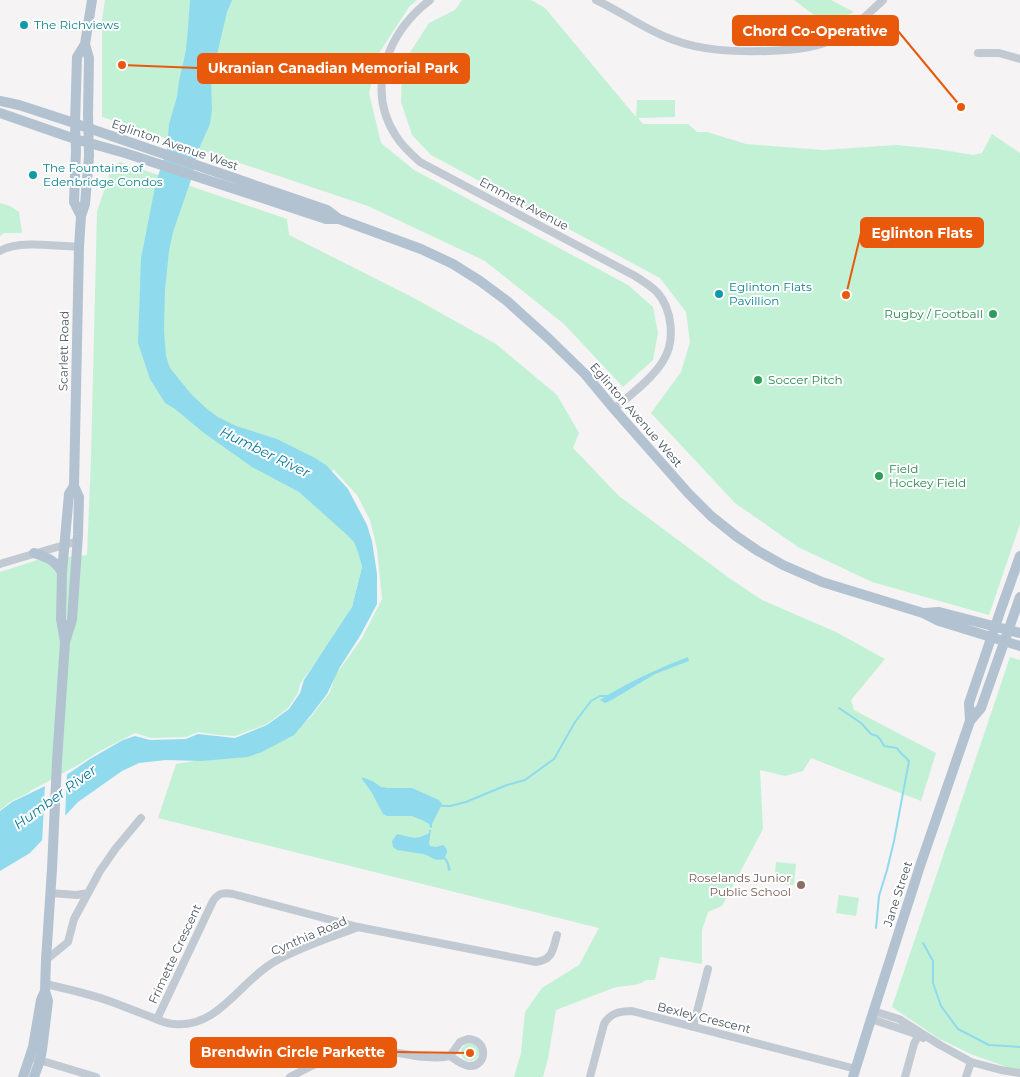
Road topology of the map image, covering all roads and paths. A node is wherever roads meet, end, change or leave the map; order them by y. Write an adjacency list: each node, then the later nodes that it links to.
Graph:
1 (92, 0): 5 (main road, Scarlett Road)
2 (430, 0): 18 (street, Emmett Avenue)
3 (596, 0): 4 (street)
4 (882, 0)
5 (85, 44): 10 (main road, Scarlett Road); 11 (main road, Scarlett Road)
6 (978, 53): 7 (street)
7 (1020, 58)
8 (0, 100): 10 (main road, Eglinton Avenue West)
9 (0, 113): 12 (main road, Eglinton Avenue West)
10 (75, 124): 11 (main road, Eglinton Avenue West); 12 (main road, Scarlett Road)
11 (88, 128): 13 (main road, Scarlett Road); 14 (main road, Eglinton Avenue West)
12 (75, 139): 13 (main road, Eglinton Avenue West); 15 (main road, Scarlett Road)
13 (88, 143): 14 (main road, Eglinton Avenue West); 15 (main road, Scarlett Road)
14 (326, 214): 18 (main road, Eglinton Avenue West)
15 (81, 216): 16 (main road, Scarlett Road)
16 (79, 247): 17 (street); 19 (main road, Scarlett Road)
17 (0, 251)
18 (614, 409): 27 (main road, Eglinton Avenue West)
19 (74, 486): 20 (main road, Scarlett Road); 21 (main road, Scarlett Road)
20 (78, 541): 21 (street); 33 (main road, Scarlett Road)
21 (64, 545): 22 (street); 25 (main road, Scarlett Road)
22 (34, 553): 24 (street); 25 (main road)
23 (1020, 556): 28 (main road, Jane Street)
24 (0, 564)
25 (62, 572): 33 (main road, Scarlett Road)
26 (1020, 597): 29 (main road, Jane Street)
27 (923, 613): 28 (main road, Eglinton Avenue West); 31 (main road, Eglinton Avenue West)
28 (995, 626): 29 (main road, Eglinton Avenue West); 31 (main road, Jane Street)
29 (1008, 630): 30 (main road, Eglinton Avenue West); 32 (main road, Jane Street)
30 (1020, 633)
31 (992, 637): 32 (main road, Eglinton Avenue West); 35 (main road, Jane Street)
32 (1004, 641): 34 (main road, Eglinton Avenue West); 35 (main road, Jane Street)
33 (65, 642): 37 (main road, Scarlett Road)
34 (1020, 646)
35 (970, 721): 44 (main road, Jane Street)
36 (141, 818): 38 (street)
37 (50, 893): 38 (street); 41 (main road, Scarlett Road)
38 (88, 893): 41 (street)
39 (358, 927): 40 (street, Cynthia Road); 45 (street, Cynthia Road); 45 (street, Frimette Crescent)
40 (557, 935)
41 (46, 960): 43 (main road, Scarlett Road)
42 (708, 969): 46 (street)
43 (45, 987): 45 (street, Cynthia Road); 50 (main road, Scarlett Road)
44 (872, 1015): 47 (street); 48 (street); 52 (main road, Jane Street)
45 (157, 1019)
46 (692, 1027): 52 (street, Bexley Crescent); 58 (street, Bexley Crescent)
47 (918, 1036): 48 (street); 59 (street)
48 (940, 1045): 51 (street)
49 (450, 1056): 57 (street)
50 (35, 1059): 54 (main road, Scarlett Road); 55 (main road, Scarlett Road); 56 (street)
51 (971, 1062): 53 (street); 60 (street)
52 (855, 1073)
53 (1020, 1073)
54 (23, 1077)
55 (34, 1077)
56 (96, 1077)
57 (290, 1077)
58 (590, 1077)
59 (905, 1077)
60 (966, 1077)

